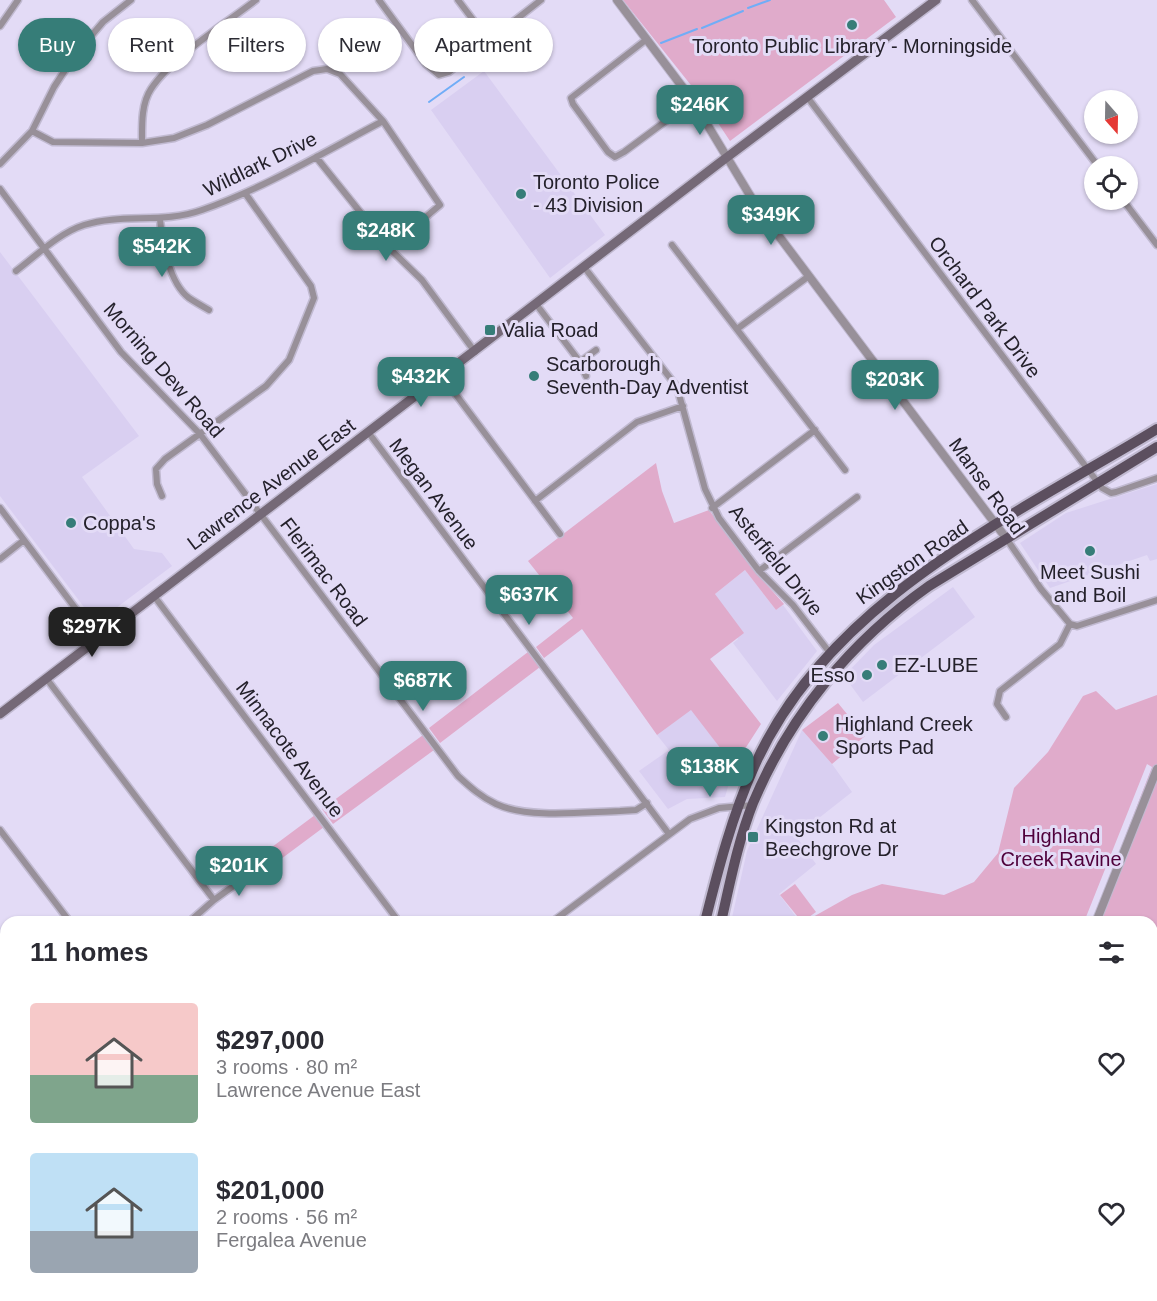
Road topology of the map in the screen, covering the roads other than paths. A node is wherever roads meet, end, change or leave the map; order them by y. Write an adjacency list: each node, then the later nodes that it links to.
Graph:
1 (18, 0): 12 (street)
2 (131, 0): 20 (street)
3 (256, 0): 21 (street)
4 (379, 0): 14 (street)
5 (458, 0): 10 (street)
6 (541, 0): 11 (street)
7 (617, 0): 13 (street, Manse Road)
8 (936, 0): 17 (main road, Lawrence Avenue East)
9 (972, 0): 23 (street)
10 (472, 18)
11 (518, 18)
12 (0, 26)
13 (647, 39): 18 (street, Manse Road); 18 (street)
14 (414, 45)
15 (434, 72): 16 (street)
16 (449, 72)
17 (808, 98): 22 (main road, Lawrence Avenue East); 52 (street, Orchard Park Drive)
18 (693, 102): 22 (street, Manse Road)
19 (383, 121): 21 (street); 24 (street, Wildlark Drive); 33 (street)
20 (32, 131): 21 (street); 25 (street)
21 (142, 143)
22 (728, 156): 34 (main road, Lawrence Avenue East); 36 (street, Manse Road)
23 (1090, 156)
24 (316, 157): 27 (street, Wildlark Drive); 33 (street)
25 (0, 164)
26 (0, 189): 32 (street, Morning Dew Road)
27 (245, 193): 29 (street, Wildlark Drive); 49 (street)
28 (1131, 210): 31 (street)
29 (160, 219): 32 (street, Wildlark Drive); 38 (street)
30 (672, 245): 39 (street)
31 (1157, 245)
32 (44, 249): 35 (street, Wildlark Drive); 49 (street, Morning Dew Road)
33 (389, 249): 41 (street)
34 (584, 267): 37 (main road, Lawrence Avenue East); 45 (street, Asterfield Drive)
35 (16, 271)
36 (809, 276): 39 (street); 61 (street, Manse Road)
37 (536, 304): 41 (main road, Lawrence Avenue East); 42 (street)
38 (209, 310)
39 (737, 329): 47 (street)
40 (596, 350): 42 (street)
41 (475, 352): 43 (main road, Lawrence Avenue East)
42 (580, 362): 44 (street)
43 (442, 376): 48 (main road, Lawrence Avenue East); 57 (street)
44 (586, 376)
45 (683, 406): 57 (street); 59 (street, Asterfield Drive)
46 (1157, 429): 52 (main road, Kingston Road)
47 (815, 430): 51 (street); 59 (street)
48 (368, 432): 60 (main road, Lawrence Avenue East); 76 (street, Megan Avenue)
49 (200, 434): 55 (street); 60 (street, Morning Dew Road)
50 (1157, 447): 54 (main road, Kingston Road)
51 (845, 470)
52 (1088, 470): 54 (street, Orchard Park Drive); 61 (main road, Kingston Road)
53 (1157, 478): 54 (street)
54 (1098, 483): 63 (main road, Kingston Road)
55 (162, 496)
56 (858, 497): 66 (street)
57 (535, 501): 62 (street)
58 (0, 508): 64 (street)
59 (712, 508): 66 (street, Asterfield Drive)
60 (260, 514): 67 (main road, Lawrence Avenue East); 76 (street, Flerimac Road)
61 (997, 525): 63 (street, Manse Road); 71 (main road, Kingston Road)
62 (560, 534)
63 (1006, 538): 69 (street, Manse Road); 77 (main road, Kingston Road)
64 (24, 540): 65 (street); 70 (street)
65 (0, 559)
66 (759, 571): 71 (street, Asterfield Drive)
67 (154, 596): 70 (main road, Lawrence Avenue East); 85 (street, Minnacote Avenue)
68 (1157, 600): 69 (street)
69 (1070, 624): 74 (street)
70 (97, 637): 72 (main road, Lawrence Avenue East)
71 (830, 653): 78 (main road, Kingston Road)
72 (46, 678): 73 (main road, Lawrence Avenue East); 82 (street)
73 (0, 714)
74 (1006, 717)
75 (1157, 769): 89 (street)
76 (647, 802): 80 (street, Megan Avenue)
77 (753, 805): 78 (street); 88 (main road, Kingston Road)
78 (738, 806): 80 (street); 87 (main road, Kingston Road)
79 (0, 830): 83 (street)
80 (669, 834): 86 (street)
81 (275, 856): 82 (street)
82 (214, 900): 84 (street)
83 (65, 916)
84 (192, 916)
85 (394, 916)
86 (560, 916)
87 (707, 916)
88 (722, 916)
89 (1098, 916)

